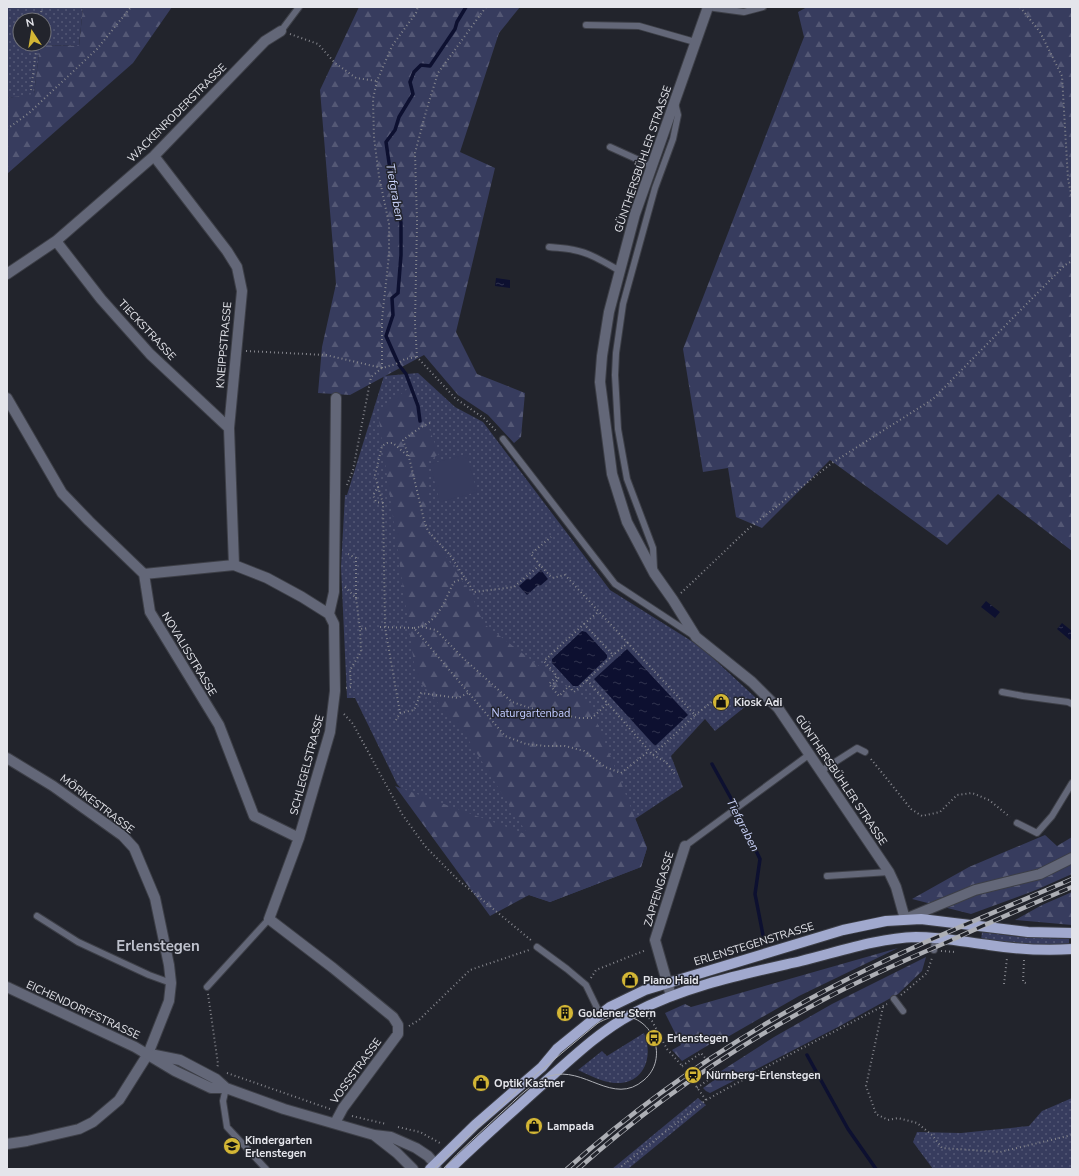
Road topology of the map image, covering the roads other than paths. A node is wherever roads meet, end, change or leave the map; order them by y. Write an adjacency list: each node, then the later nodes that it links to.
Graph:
1 (299, 7): 5 (lane, WACKENRODERSTRASSE)
2 (707, 7): 3 (lane); 6 (street, GÜNTHERSBÜHLER STRASSE)
3 (763, 7)
4 (586, 25): 6 (lane)
5 (280, 31): 9 (street, WACKENRODERSTRASSE)
6 (696, 42): 7 (street, GÜNTHERSBÜHLER STRASSE)
7 (675, 103): 10 (street, GÜNTHERSBÜHLER STRASSE); 20 (lane)
8 (610, 147): 10 (lane)
9 (154, 156): 11 (street, WACKENRODERSTRASSE); 17 (street, KNEIPPSTRASSE)
10 (652, 166): 13 (street, GÜNTHERSBÜHLER STRASSE)
11 (56, 241): 14 (street, WACKENRODERSTRASSE); 17 (street, TIECKSTRASSE)
12 (549, 248): 13 (lane)
13 (620, 271): 20 (street, GÜNTHERSBÜHLER STRASSE)
14 (7, 274)
15 (7, 398): 21 (street)
16 (336, 398): 22 (street, SCHLEGELSTRASSE)
17 (229, 428): 19 (street, KNEIPPSTRASSE)
18 (504, 439): 23 (lane)
19 (234, 565): 21 (street); 22 (street)
20 (654, 573): 23 (street, GÜNTHERSBÜHLER STRASSE)
21 (144, 574): 32 (street, NOVALISSTRASSE)
22 (329, 614): 32 (street, SCHLEGELSTRASSE)
23 (696, 637): 27 (street, GÜNTHERSBÜHLER STRASSE)
24 (1002, 692): 25 (lane)
25 (1072, 704)
26 (865, 752): 29 (lane)
27 (810, 754): 29 (street, GÜNTHERSBÜHLER STRASSE); 33 (lane, ZAPFENGASSE)
28 (7, 758): 48 (street, MÖRIKESTRASSE)
29 (820, 771): 35 (street, GÜNTHERSBÜHLER STRASSE)
30 (1072, 783): 31 (lane)
31 (1017, 823)
32 (299, 838): 38 (street, SCHLEGELSTRASSE)
33 (685, 846): 49 (street, ZAPFENGASSE)
34 (1072, 858): 39 (street)
35 (888, 872): 36 (lane); 39 (street, GÜNTHERSBÜHLER STRASSE)
36 (827, 876)
37 (37, 916): 48 (lane)
38 (270, 919): 51 (lane, SCHLEGELSTRASSE); 59 (street, VOSSSTRASSE)
39 (905, 919): 40 (main road, ERLENSTEGENSTRASSE); 41 (main road); 46 (main road, ERLENSTEGENSTRASSE)
40 (1072, 933)
41 (905, 938): 42 (main road); 47 (main road)
42 (936, 938): 44 (main road); 45 (lane)
43 (537, 947): 55 (lane)
44 (1072, 949)
45 (934, 950)
46 (739, 961): 47 (main road); 49 (main road, ERLENSTEGENSTRASSE)
47 (743, 975): 52 (main road)
48 (171, 983): 56 (street, MÖRIKESTRASSE)
49 (667, 983): 52 (street, ZAPFENGASSE); 55 (main road, ERLENSTEGENSTRASSE)
50 (7, 987): 56 (street, EICHENDORFFSTRASSE)
51 (207, 987)
52 (672, 996): 60 (main road)
53 (894, 999): 54 (lane)
54 (903, 1012)
55 (600, 1014): 58 (main road, ERLENSTEGENSTRASSE)
56 (148, 1054): 57 (street, EICHENDORFFSTRASSE); 62 (street, MÖRIKESTRASSE)
57 (226, 1088): 59 (street, EICHENDORFFSTRASSE); 64 (lane)
58 (486, 1115): 60 (main road); 63 (main road, ERLENSTEGENSTRASSE)
59 (335, 1123): 61 (street, EICHENDORFFSTRASSE)
60 (496, 1125): 66 (main road)
61 (374, 1135): 63 (street, EICHENDORFFSTRASSE); 65 (street, EICHENDORFFSTRASSE)
62 (7, 1144)
63 (434, 1167)
64 (266, 1169)
65 (413, 1169)
66 (450, 1169)

